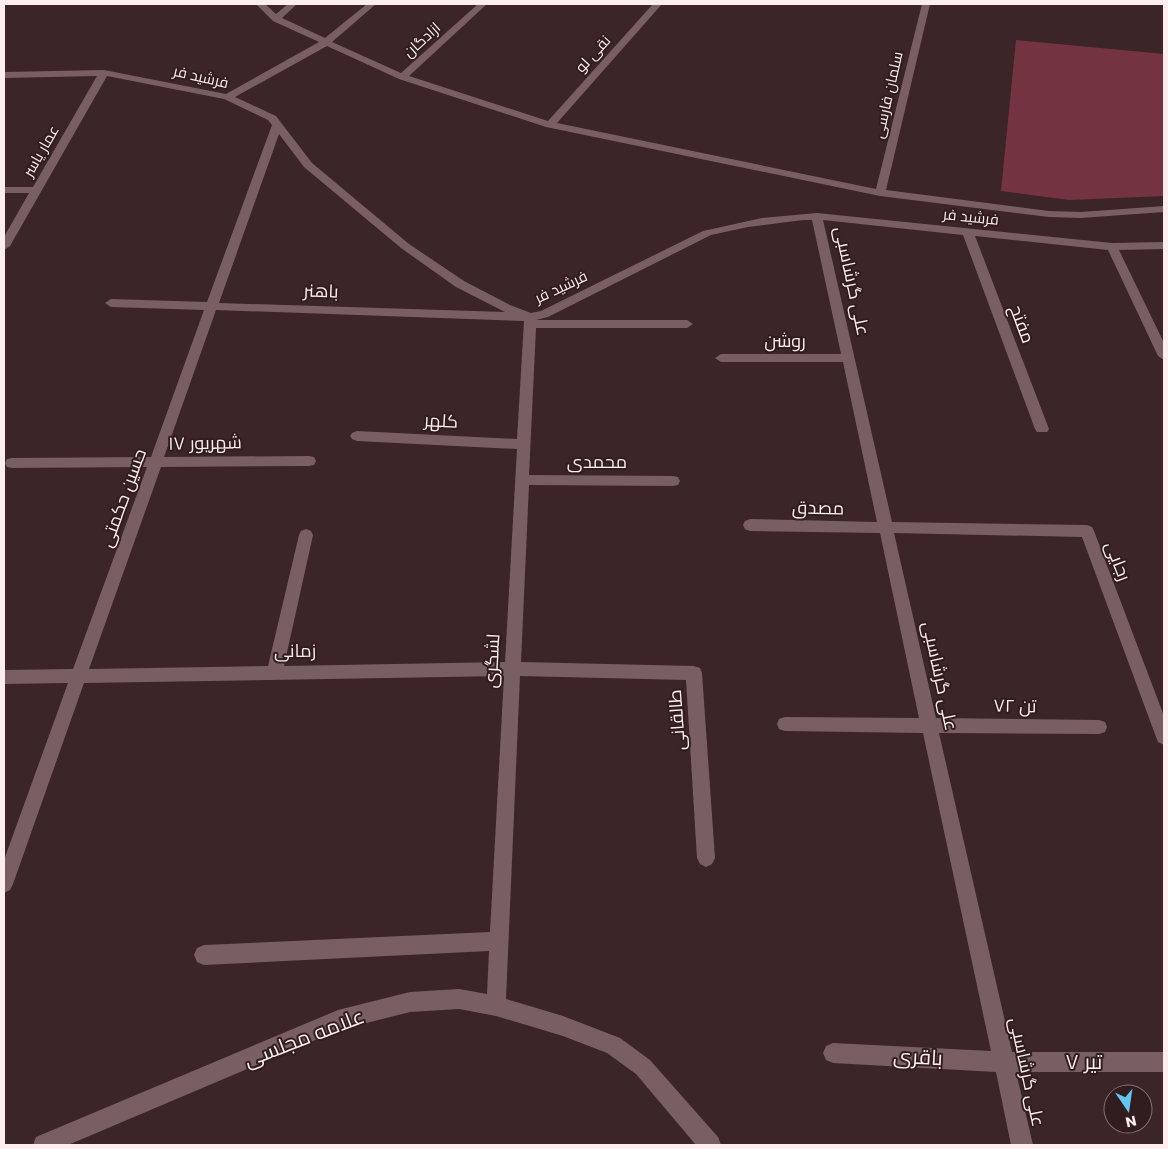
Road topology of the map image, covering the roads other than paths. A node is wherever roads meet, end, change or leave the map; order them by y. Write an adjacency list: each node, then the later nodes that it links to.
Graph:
1 (260, 4): 7 (street, فرشید فر)
2 (293, 4): 7 (street)
3 (372, 4): 8 (street)
4 (482, 4): 11 (street, ازادگان)
5 (658, 4): 14 (street, نقی لو)
6 (926, 4): 17 (street, سلمان فارسی)
7 (276, 19): 8 (street, فرشید فر)
8 (325, 43): 11 (street, فرشید فر); 12 (street)
9 (104, 72): 10 (street, فرشید فر); 12 (street, فرشید فر); 16 (street, عمار یاسر)
10 (4, 75)
11 (402, 77): 14 (street, فرشید فر)
12 (227, 97): 13 (street, فرشید فر)
13 (278, 125): 25 (street, حسین حکمتی); 26 (street, فرشید فر)
14 (550, 125): 17 (street, فرشید فر)
15 (4, 190): 16 (street)
16 (36, 190): 22 (street, عمار یاسر)
17 (880, 193): 18 (street, فرشید فر)
18 (1164, 209)
19 (818, 216): 20 (street, فرشید فر); 26 (street, فرشید فر); 30 (street, علی گرشاسبی)
20 (968, 232): 23 (street, فرشید فر); 31 (street, مفتح)
21 (1164, 245): 23 (street, فرشید فر)
22 (4, 246)
23 (1112, 248): 28 (street)
24 (111, 303): 25 (street, باهنر)
25 (213, 305): 26 (street, باهنر); 35 (street, حسین حکمتی)
26 (529, 320): 27 (street, باهنر); 33 (street, لشگری)
27 (687, 324)
28 (1164, 356)
29 (721, 358): 30 (street, روشن)
30 (849, 358): 40 (street, علی گرشاسبی)
31 (1042, 430)
32 (357, 436): 33 (street, کلهر)
33 (523, 444): 37 (street, لشگری)
34 (309, 461): 35 (street, ۱۷ شهریور)
35 (156, 462): 36 (street, ۱۷ شهریور); 44 (street, حسین حکمتی)
36 (12, 463)
37 (521, 480): 38 (street, محمدی); 42 (street, لشگری)
38 (673, 481)
39 (750, 525): 40 (street, مصدق)
40 (886, 528): 47 (street, علی گرشاسبی); 49 (street, رجایی)
41 (306, 535): 43 (street)
42 (512, 669): 43 (street, زمانی); 50 (street, طالقانی); 52 (street, لشگری)
43 (275, 671): 44 (street, زمانی)
44 (79, 675): 45 (street, زمانی); 51 (street, حسین حکمتی)
45 (4, 677)
46 (784, 724): 47 (street, ۷۲ تن)
47 (930, 725): 48 (street, ۷۲ تن); 56 (street, علی گرشاسبی)
48 (1099, 727)
49 (1164, 737)
50 (706, 858)
51 (4, 884)
52 (498, 942): 53 (street); 54 (street, لشگری)
53 (204, 955)
54 (496, 1006): 58 (street, علامه مجلسی); 59 (street, علامه مجلسی)
55 (833, 1053): 56 (street, باقری)
56 (1004, 1062): 57 (street, ۷ تیر); 60 (street, علی گرشاسبی)
57 (1164, 1062)
58 (44, 1145)
59 (710, 1145)
60 (1022, 1145)

